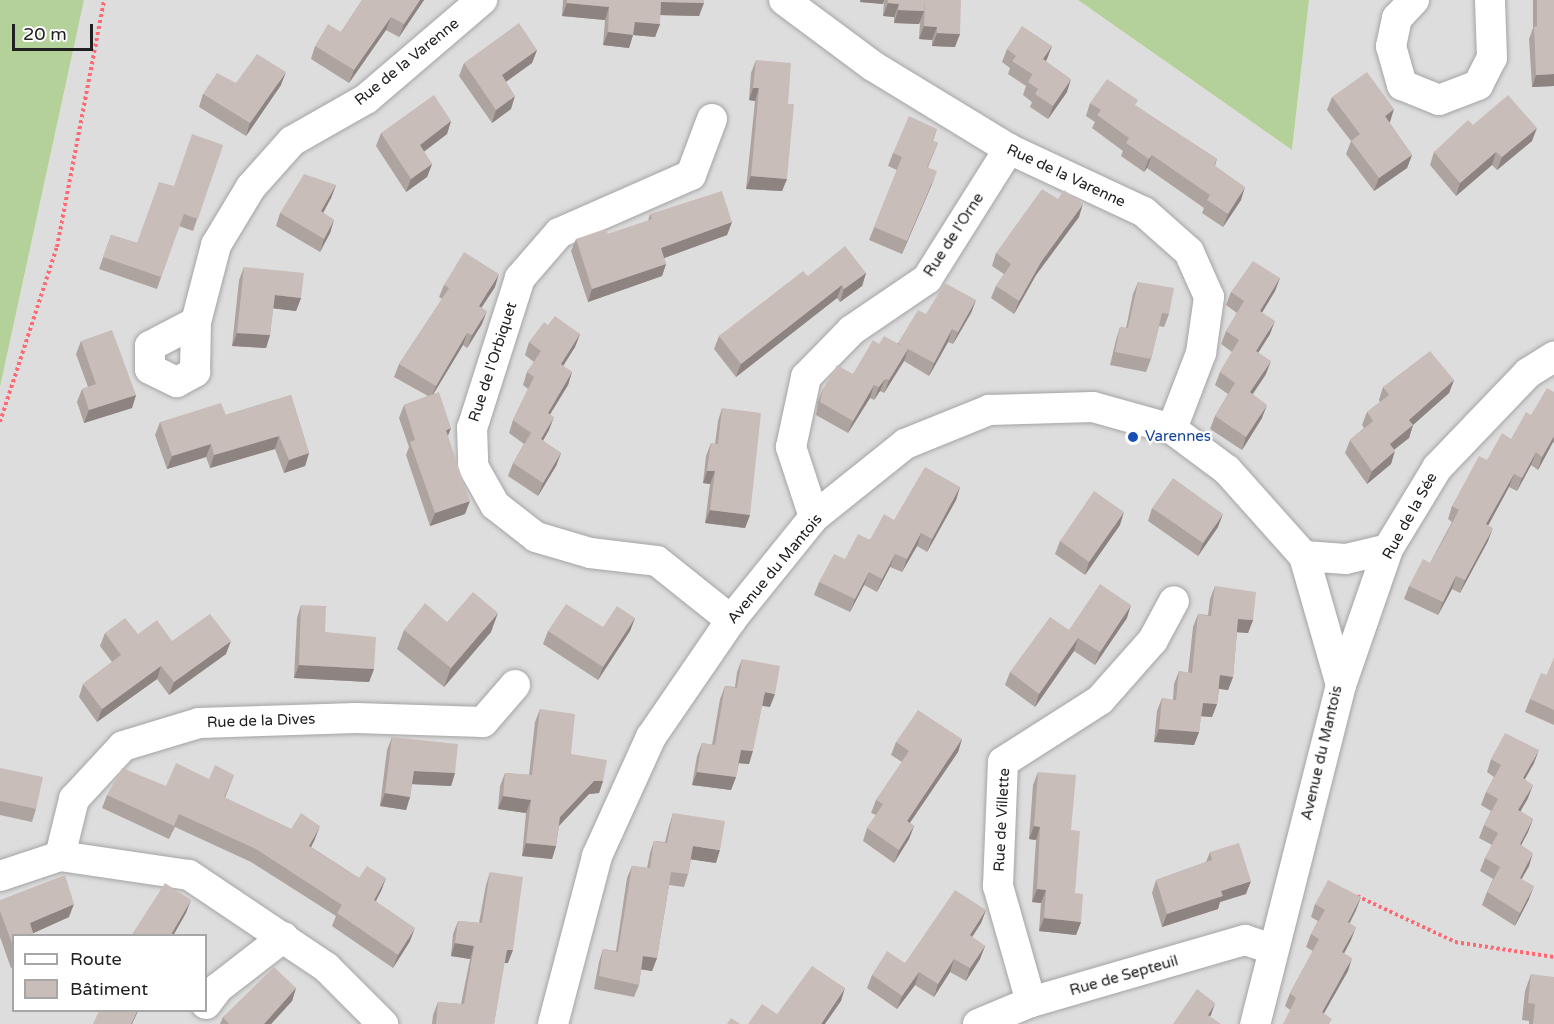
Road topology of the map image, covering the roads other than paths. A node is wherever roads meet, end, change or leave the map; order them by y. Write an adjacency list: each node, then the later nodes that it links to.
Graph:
1 (482, 0): 7 (street, Rue de la Varenne)
2 (784, 0): 6 (street, Rue de la Varenne)
3 (1414, 0): 4 (street)
4 (1490, 0)
5 (712, 119): 14 (street, Rue de l'Orbiquet)
6 (1009, 150): 9 (street, Rue de la Varenne); 10 (street, Rue de l'Orne)
7 (196, 322)
8 (1554, 357): 11 (street, Rue de la Sée)
9 (1172, 429): 10 (street, Avenue du Mantois); 12 (street, Avenue du Mantois)
10 (814, 517): 14 (street, Avenue du Mantois)
11 (1388, 549): 12 (street); 16 (street, Rue de la Sée)
12 (1304, 556): 16 (street, Avenue du Mantois)
13 (1174, 601): 21 (street, Rue de Villette)
14 (731, 620): 26 (street, Avenue du Mantois)
15 (515, 685): 17 (street, Rue de la Dives)
16 (1341, 685): 20 (street, Avenue du Mantois)
17 (60, 856): 18 (street); 19 (street)
18 (0, 876)
19 (284, 937): 22 (street); 25 (street)
20 (1272, 949): 21 (street, Rue de Septeuil); 28 (street, Avenue du Mantois)
21 (1031, 1002): 27 (street, Rue de Septeuil)
22 (207, 1003)
23 (199, 1012): 24 (street)
24 (190, 1024)
25 (383, 1024)
26 (553, 1024)
27 (978, 1024)
28 (1255, 1024)

